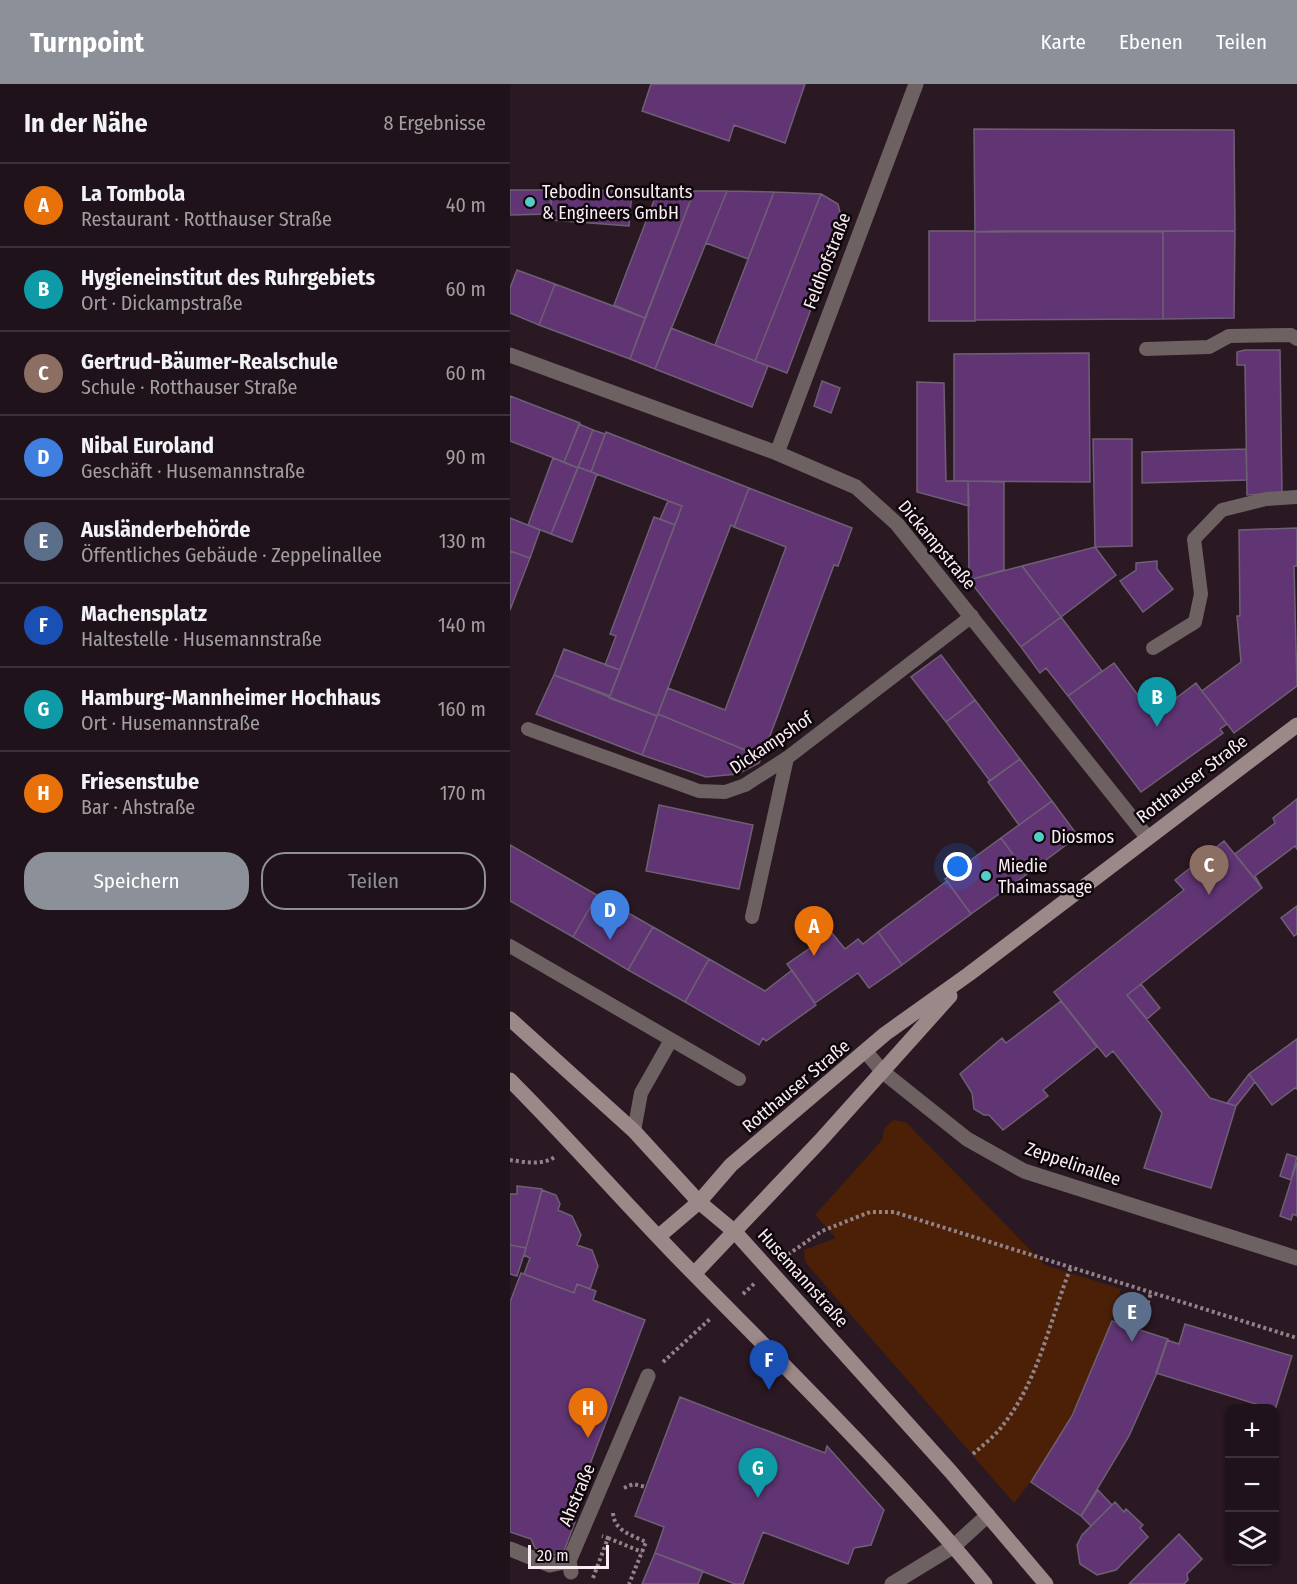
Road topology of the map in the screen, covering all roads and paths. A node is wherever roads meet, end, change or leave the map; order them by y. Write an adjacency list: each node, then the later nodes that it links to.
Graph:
1 (916, 84): 5 (street, Feldhofstraße)
2 (1297, 339): 3 (lane)
3 (1146, 349)
4 (510, 355): 5 (street, Dickampstraße)
5 (777, 453): 7 (street, Dickampstraße)
6 (1297, 497): 8 (lane)
7 (972, 616): 11 (lane, Dickampshof); 12 (street, Dickampstraße)
8 (1152, 648)
9 (1297, 725): 12 (main road, Rotthauser Straße)
10 (528, 729): 11 (lane, Dickampshof)
11 (787, 758): 13 (lane)
12 (1147, 837): 15 (main road, Rotthauser Straße)
13 (752, 917)
14 (510, 946): 17 (lane)
15 (969, 975): 18 (main road, Rotthauser Straße); 19 (main road, Rotthauser Straße)
16 (510, 1019): 22 (main road, Husemannstraße)
17 (671, 1040): 20 (lane); 22 (lane)
18 (866, 1052): 19 (street, Zeppelinallee); 25 (main road, Rotthauser Straße)
19 (883, 1072): 26 (main road, Rotthauser Straße); 28 (street, Zeppelinallee)
20 (739, 1079)
21 (510, 1080): 23 (main road)
22 (634, 1131): 25 (main road, Husemannstraße)
23 (572, 1142): 24 (path); 27 (main road)
24 (510, 1160)
25 (699, 1202): 26 (main road, Husemannstraße); 27 (main road, Rotthauser Straße)
26 (735, 1232): 30 (main road, Husemannstraße); 31 (main road, Rotthauser Straße)
27 (658, 1237): 31 (main road)
28 (1297, 1258)
29 (1071, 1267): 30 (path); 32 (path); 37 (path)
30 (769, 1270): 33 (path); 41 (main road, Husemannstraße)
31 (694, 1274): 33 (main road)
32 (1151, 1293): 34 (path); 35 (path)
33 (729, 1307): 36 (path); 43 (main road)
34 (1140, 1326)
35 (1297, 1338)
36 (648, 1376): 47 (street, Ahstraße)
37 (973, 1454)
38 (646, 1486): 39 (path)
39 (617, 1495)
40 (613, 1505): 46 (path)
41 (988, 1515): 43 (street); 52 (main road, Husemannstraße)
42 (608, 1538): 46 (path)
43 (954, 1546): 50 (street); 51 (main road)
44 (605, 1547): 48 (path)
45 (510, 1549): 47 (street, Ahstraße)
46 (642, 1552): 49 (path)
47 (569, 1574)
48 (591, 1584)
49 (629, 1584)
50 (892, 1584)
51 (985, 1584)
52 (1046, 1584)

